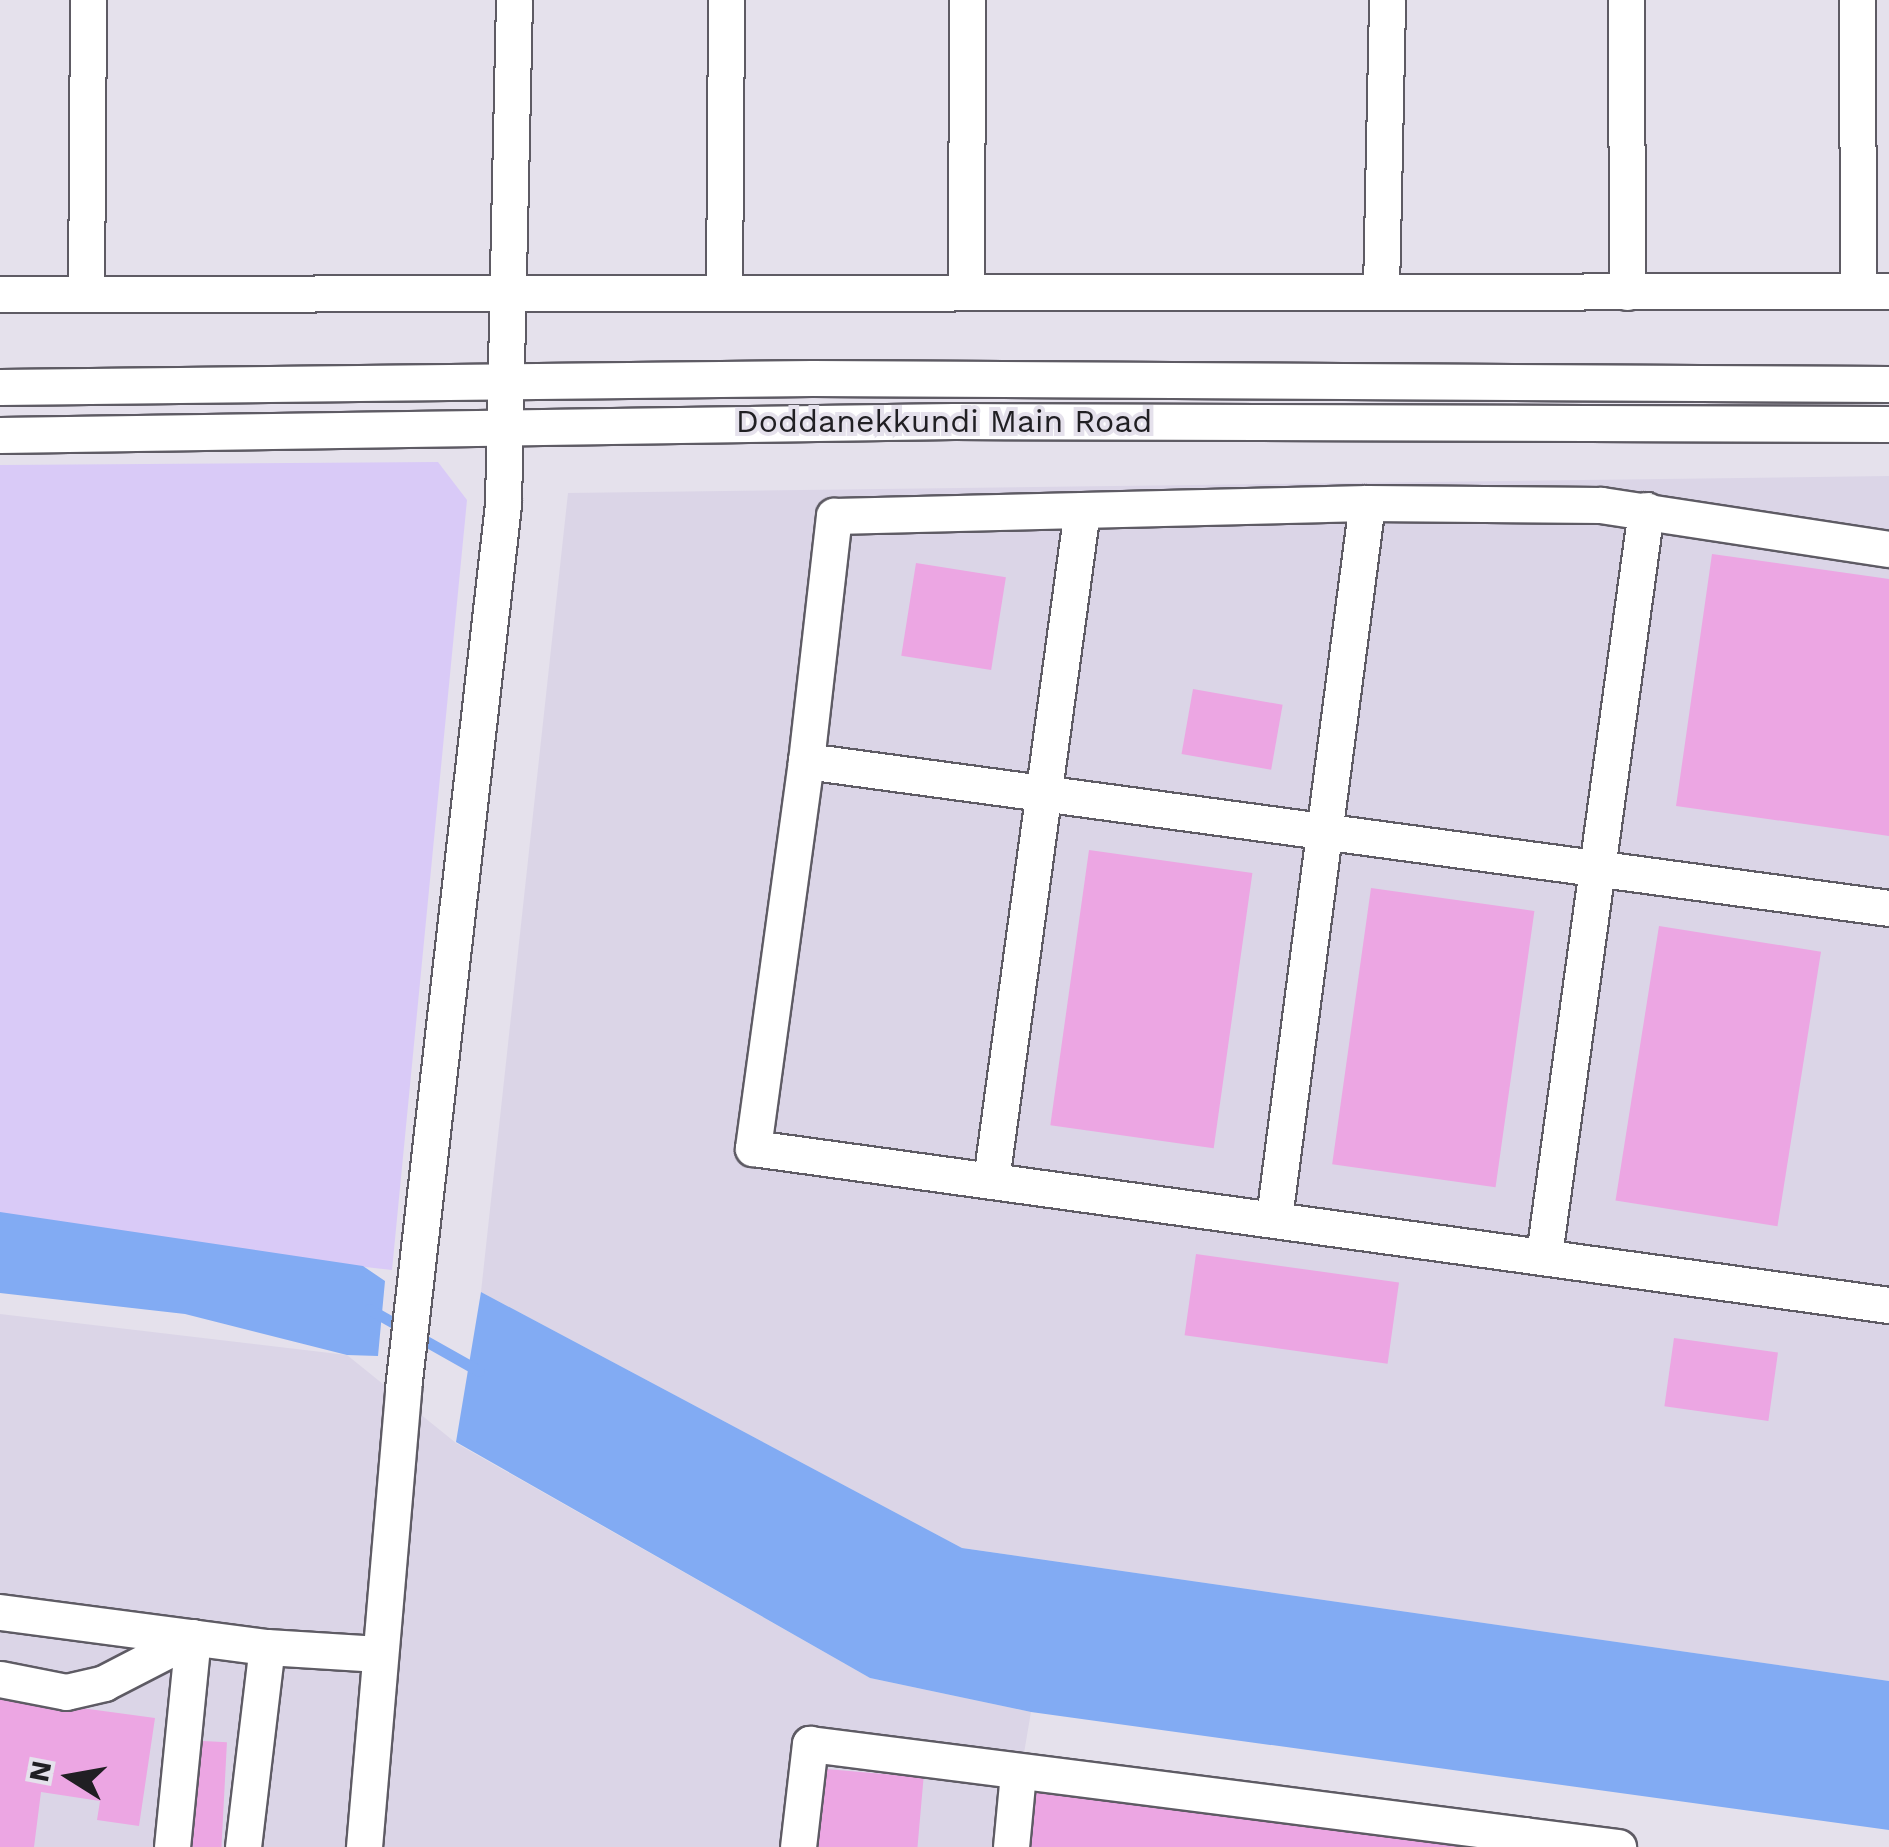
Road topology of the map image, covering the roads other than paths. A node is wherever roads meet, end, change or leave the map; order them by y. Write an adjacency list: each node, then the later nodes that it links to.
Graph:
1 (88, 0): 15 (street)
2 (514, 0): 12 (street)
3 (726, 0): 13 (street)
4 (967, 0): 10 (street)
5 (1387, 0): 8 (street)
6 (1626, 0): 11 (street)
7 (1857, 0): 9 (street)
8 (1381, 290): 10 (street); 11 (street)
9 (1874, 291): 11 (street)
10 (966, 292): 13 (street)
11 (1627, 292)
12 (511, 293): 13 (street); 15 (street); 16 (street)
13 (724, 293)
14 (0, 294): 15 (street)
15 (86, 294)
16 (510, 380): 17 (street, Doddanekkundi Main Road); 18 (street, Doddanekkundi Main Road); 19 (street)
17 (1889, 384)
18 (0, 387)
19 (507, 424): 20 (street, Doddanekkundi Main Road); 21 (street, Doddanekkundi Main Road); 38 (street)
20 (1889, 424)
21 (0, 435)
22 (1367, 503): 23 (street); 24 (street); 28 (street)
23 (1082, 510): 26 (street); 27 (street)
24 (1646, 510): 25 (street); 29 (street)
25 (1889, 548)
26 (806, 761): 27 (street); 31 (street)
27 (1043, 794): 28 (street); 31 (street)
28 (1324, 832): 29 (street); 32 (street)
29 (1598, 869): 30 (street); 33 (street)
30 (1889, 908)
31 (991, 1180): 32 (street)
32 (1274, 1218): 33 (street)
33 (1544, 1255): 34 (street)
34 (1889, 1305)
35 (0, 1612): 36 (street)
36 (193, 1637): 37 (street); 39 (street); 42 (street)
37 (267, 1647): 38 (street); 43 (street)
38 (379, 1654): 44 (street)
39 (0, 1680)
40 (1018, 1774): 41 (street); 45 (street); 46 (street)
41 (1523, 1841): 47 (street)
42 (172, 1847)
43 (244, 1847)
44 (364, 1847)
45 (798, 1847)
46 (1011, 1847)
47 (1618, 1847)

